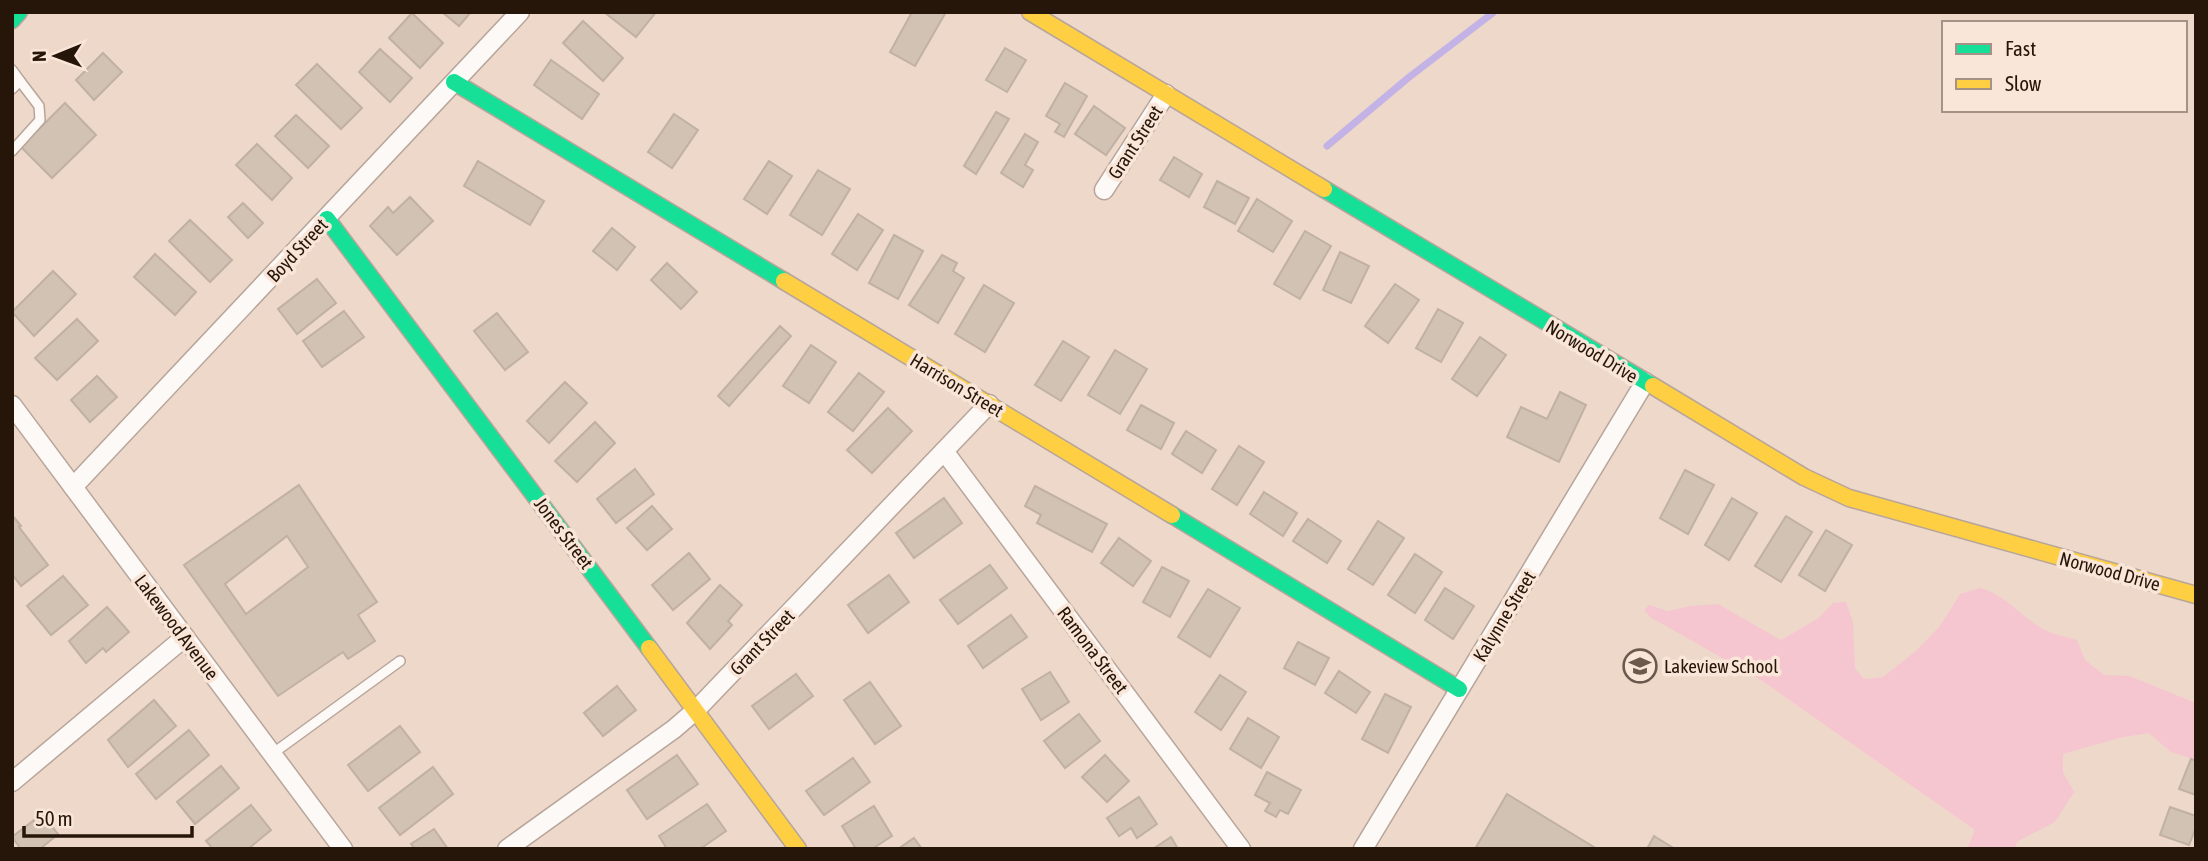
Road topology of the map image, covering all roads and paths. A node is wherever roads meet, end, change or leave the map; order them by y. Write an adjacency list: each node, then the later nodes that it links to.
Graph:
1 (19, 12): 4 (street)
2 (520, 12): 7 (street, Boyd Street)
3 (1030, 12): 9 (street, Norwood Drive)
4 (12, 20)
5 (12, 70): 6 (lane)
6 (20, 81): 8 (lane); 10 (lane)
7 (454, 82): 12 (street, Boyd Street); 14 (street, Harrison Street)
8 (12, 89)
9 (1166, 94): 11 (street, Grant Street); 13 (street, Norwood Drive)
10 (12, 151)
11 (1104, 190)
12 (327, 219): 17 (street, Boyd Street); 22 (street, Jones Street)
13 (1644, 382): 18 (street, Norwood Drive); 21 (street, Kalynne Street)
14 (989, 404): 16 (street, Grant Street); 21 (street, Harrison Street)
15 (12, 405): 17 (street, Lakewood Avenue)
16 (944, 451): 22 (street, Grant Street); 28 (street, Ramona Street)
17 (73, 487): 19 (street, Lakewood Avenue)
18 (2196, 595)
19 (185, 637): 23 (street, Lakewood Avenue); 24 (street)
20 (400, 661): 23 (lane)
21 (1460, 689): 29 (street, Kalynne Street)
22 (696, 710): 26 (street, Grant Street); 27 (street, Jones Street)
23 (272, 754): 25 (street, Lakewood Avenue)
24 (12, 782)
25 (343, 849)
26 (507, 849)
27 (798, 849)
28 (1241, 849)
29 (1363, 849)

